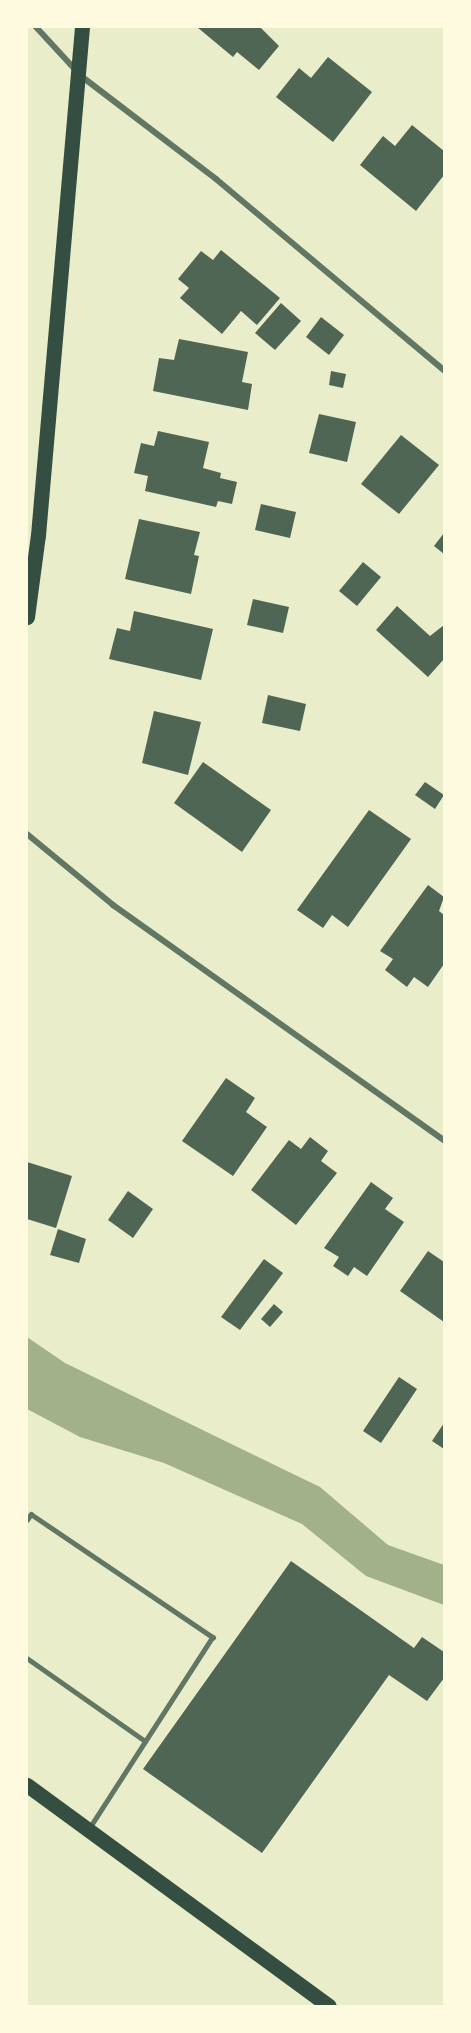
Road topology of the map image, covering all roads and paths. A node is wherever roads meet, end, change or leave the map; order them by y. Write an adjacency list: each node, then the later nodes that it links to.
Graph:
1 (36, 27): 3 (street)
2 (82, 27): 3 (main road)
3 (81, 76): 4 (street); 5 (main road)
4 (444, 370)
5 (27, 617)
6 (27, 834): 7 (street)
7 (444, 1140)
8 (29, 1513): 9 (lane); 11 (lane)
9 (27, 1520)
10 (27, 1658): 11 (lane)
11 (146, 1741): 13 (lane)
12 (27, 1785): 13 (main road)
13 (88, 1830): 14 (main road)
14 (329, 2006)

